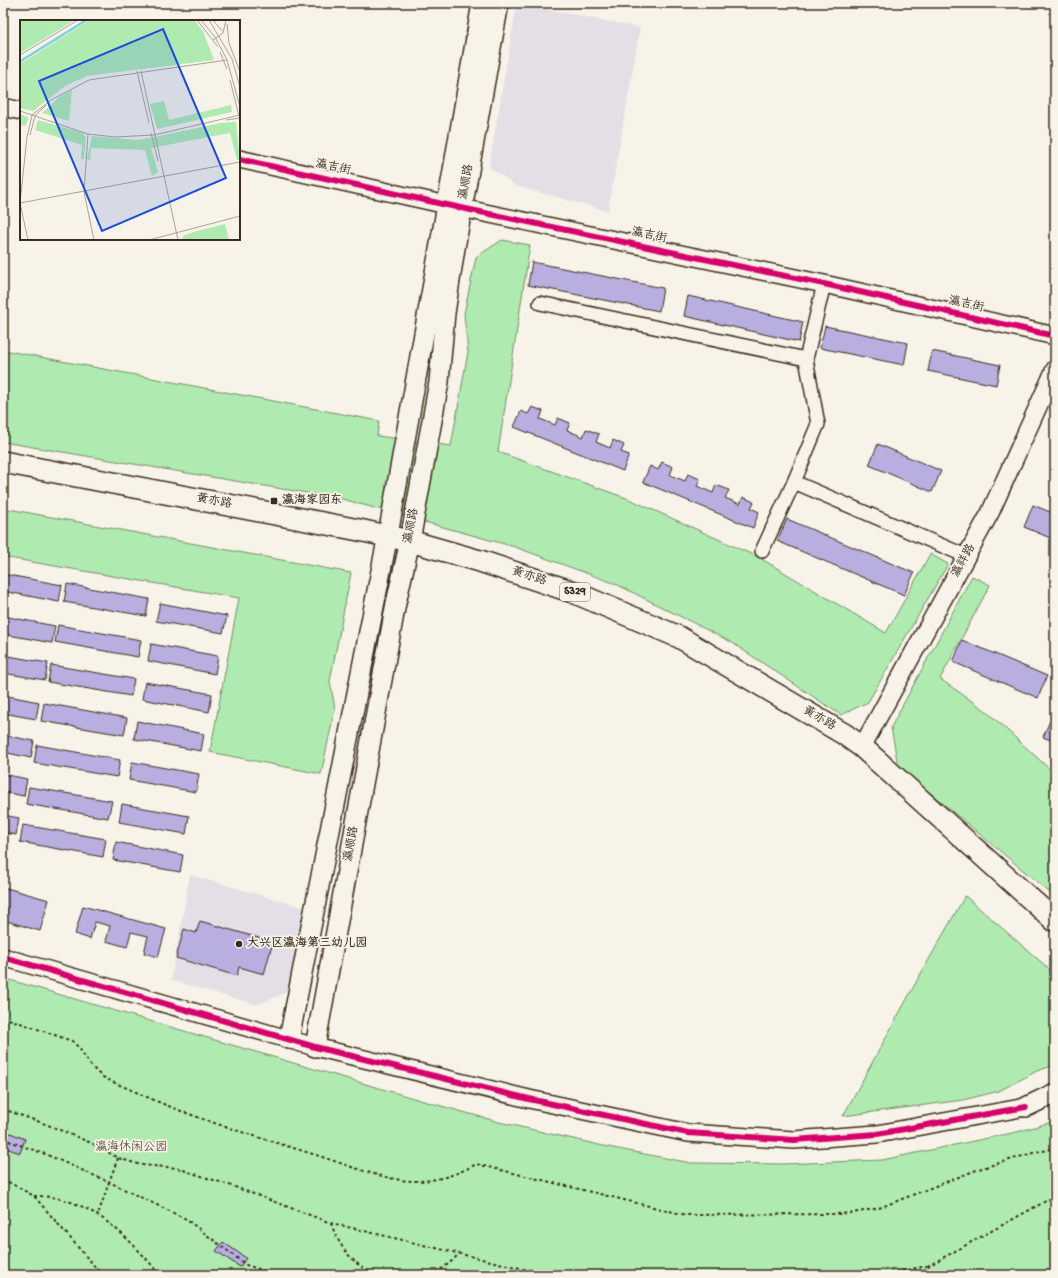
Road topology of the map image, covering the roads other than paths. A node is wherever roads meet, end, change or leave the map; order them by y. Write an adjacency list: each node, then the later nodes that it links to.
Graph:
1 (482, 3): 6 (main road, 瀛顺路)
2 (499, 3): 6 (main road, 瀛顺路)
3 (3, 107): 4 (street)
4 (20, 110)
5 (240, 159): 6 (street, 瀛吉街)
6 (455, 206): 7 (street, 瀛吉街); 14 (main road, 瀛顺路); 15 (main road, 瀛顺路)
7 (824, 284): 9 (street, 瀛吉街); 10 (street)
8 (540, 303): 10 (street)
9 (1055, 336)
10 (806, 359): 13 (street)
11 (1055, 370): 17 (street, 瀛祥路)
12 (3, 462): 14 (main road, 黄亦路 / S329)
13 (794, 482): 16 (street); 17 (street)
14 (388, 535): 15 (main road, 黄亦路 / S329); 21 (main road, 瀛顺路)
15 (410, 541): 18 (main road, 黄亦路 / S329); 22 (main road, 瀛顺路)
16 (762, 551)
17 (966, 556): 18 (street, 瀛祥路)
18 (862, 747): 19 (main road, 黄亦路 / S329)
19 (1055, 921)
20 (3, 957): 21 (street)
21 (289, 1039): 22 (street)
22 (315, 1047): 25 (street)
23 (1055, 1093): 25 (main road)
24 (1055, 1101): 25 (main road)
25 (1026, 1107)

